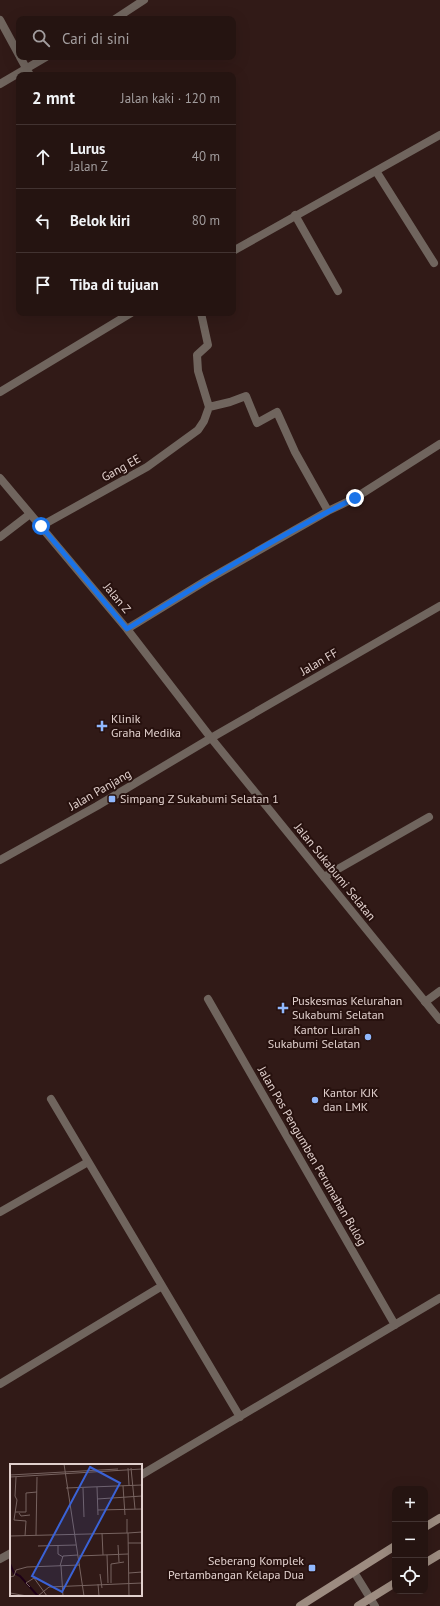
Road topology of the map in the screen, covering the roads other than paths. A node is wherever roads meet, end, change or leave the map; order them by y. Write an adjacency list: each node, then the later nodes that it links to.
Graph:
1 (144, 0): 2 (street)
2 (120, 16)
3 (0, 20): 4 (street)
4 (16, 50)
5 (21, 60): 7 (street)
6 (42, 60): 7 (street)
7 (28, 72)
8 (16, 77): 9 (street)
9 (0, 84)
10 (440, 135): 11 (street)
11 (376, 171): 12 (street); 14 (street)
12 (295, 215): 13 (street); 15 (street)
13 (236, 249)
14 (434, 263)
15 (338, 291)
16 (126, 316): 18 (street)
17 (202, 316): 19 (street)
18 (0, 392)
19 (209, 407): 22 (street); 24 (street, Gang EE)
20 (440, 444): 22 (street)
21 (0, 478): 23 (street, Jalan Z)
22 (328, 511): 27 (street)
23 (30, 514): 24 (street, Jalan Z); 25 (street)
24 (41, 526): 27 (street, Jalan Z)
25 (0, 537)
26 (440, 606): 28 (street, Jalan FF)
27 (127, 629): 28 (street, Jalan Z)
28 (211, 738): 30 (street, Jalan Panjang); 31 (street, Jalan Sukabumi Selatan)
29 (429, 817): 31 (street)
30 (0, 860)
31 (324, 877): 34 (street, Jalan Sukabumi Selatan)
32 (440, 991): 34 (street)
33 (208, 999): 41 (street, Jalan Pos Pengumben Perumahan Bulog)
34 (425, 1002): 35 (street, Jalan Sukabumi Selatan)
35 (440, 1020)
36 (51, 1099): 37 (street)
37 (88, 1162): 38 (street); 39 (street)
38 (0, 1212)
39 (162, 1286): 42 (street); 43 (street)
40 (440, 1298): 41 (street)
41 (395, 1325): 43 (street)
42 (0, 1384)
43 (240, 1417): 44 (street)
44 (142, 1474)
45 (440, 1518): 46 (main road)
46 (428, 1525)
47 (392, 1548): 52 (main road)
48 (10, 1554): 50 (street)
49 (440, 1554): 51 (main road)
50 (0, 1559)
51 (428, 1562)
52 (354, 1572): 54 (street); 55 (main road)
53 (392, 1584): 54 (main road)
54 (370, 1598): 56 (main road); 57 (street)
55 (300, 1606)
56 (358, 1606)
57 (375, 1606)

